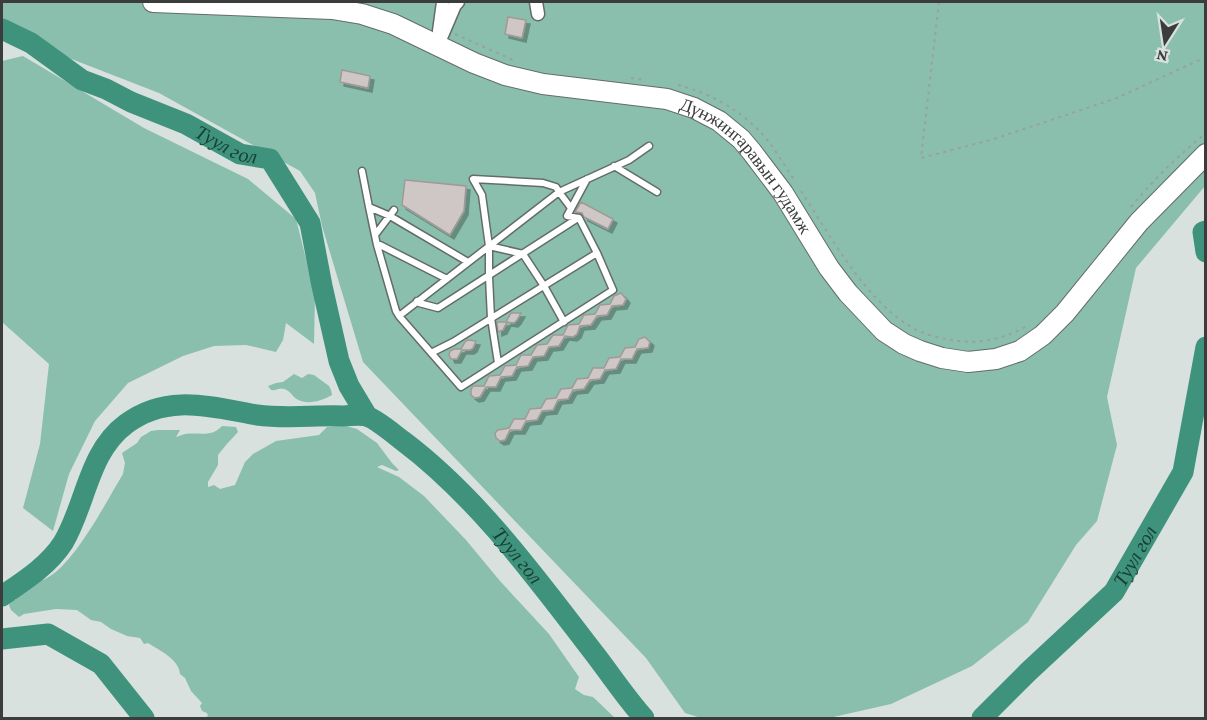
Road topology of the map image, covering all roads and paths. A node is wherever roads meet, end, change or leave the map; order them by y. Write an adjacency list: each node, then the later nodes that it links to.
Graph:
1 (153, 2): 5 (main road, Дүнжингаравын гудамж)
2 (442, 2): 6 (street)
3 (458, 2): 6 (street)
4 (939, 2): 7 (path)
5 (333, 5): 6 (main road, Дүнжингаравын гудамж)
6 (441, 37): 8 (path); 14 (main road, Дүнжингаравын гудамж)
7 (1206, 57)
8 (515, 61)
9 (630, 78): 10 (path)
10 (647, 80)
11 (675, 85): 18 (path)
12 (1206, 134): 25 (path)
13 (649, 146): 15 (lane)
14 (1206, 154)
15 (614, 166): 17 (lane); 21 (lane)
16 (362, 171): 22 (lane)
17 (586, 179): 20 (lane); 23 (lane)
18 (795, 181)
19 (801, 191): 40 (path)
20 (559, 192): 23 (lane); 29 (lane); 29 (lane)
21 (657, 192)
22 (369, 207): 24 (lane); 27 (lane)
23 (571, 208): 26 (lane)
24 (392, 213): 27 (lane); 32 (lane)
25 (1126, 213)
26 (579, 218): 30 (lane); 31 (lane)
27 (375, 235): 28 (lane)
28 (378, 245): 34 (lane); 37 (lane)
29 (489, 246): 31 (lane); 32 (lane); 33 (lane)
30 (597, 253): 35 (lane); 39 (lane)
31 (523, 254): 33 (lane); 35 (lane)
32 (468, 262): 34 (lane)
33 (489, 277): 36 (lane); 38 (lane)
34 (447, 279): 36 (lane)
35 (544, 286): 38 (lane); 39 (lane)
36 (417, 301): 37 (lane)
37 (399, 316): 41 (lane)
38 (491, 318): 41 (lane); 42 (lane)
39 (564, 322): 42 (lane)
40 (1034, 322)
41 (431, 353): 42 (lane)
42 (498, 363)

